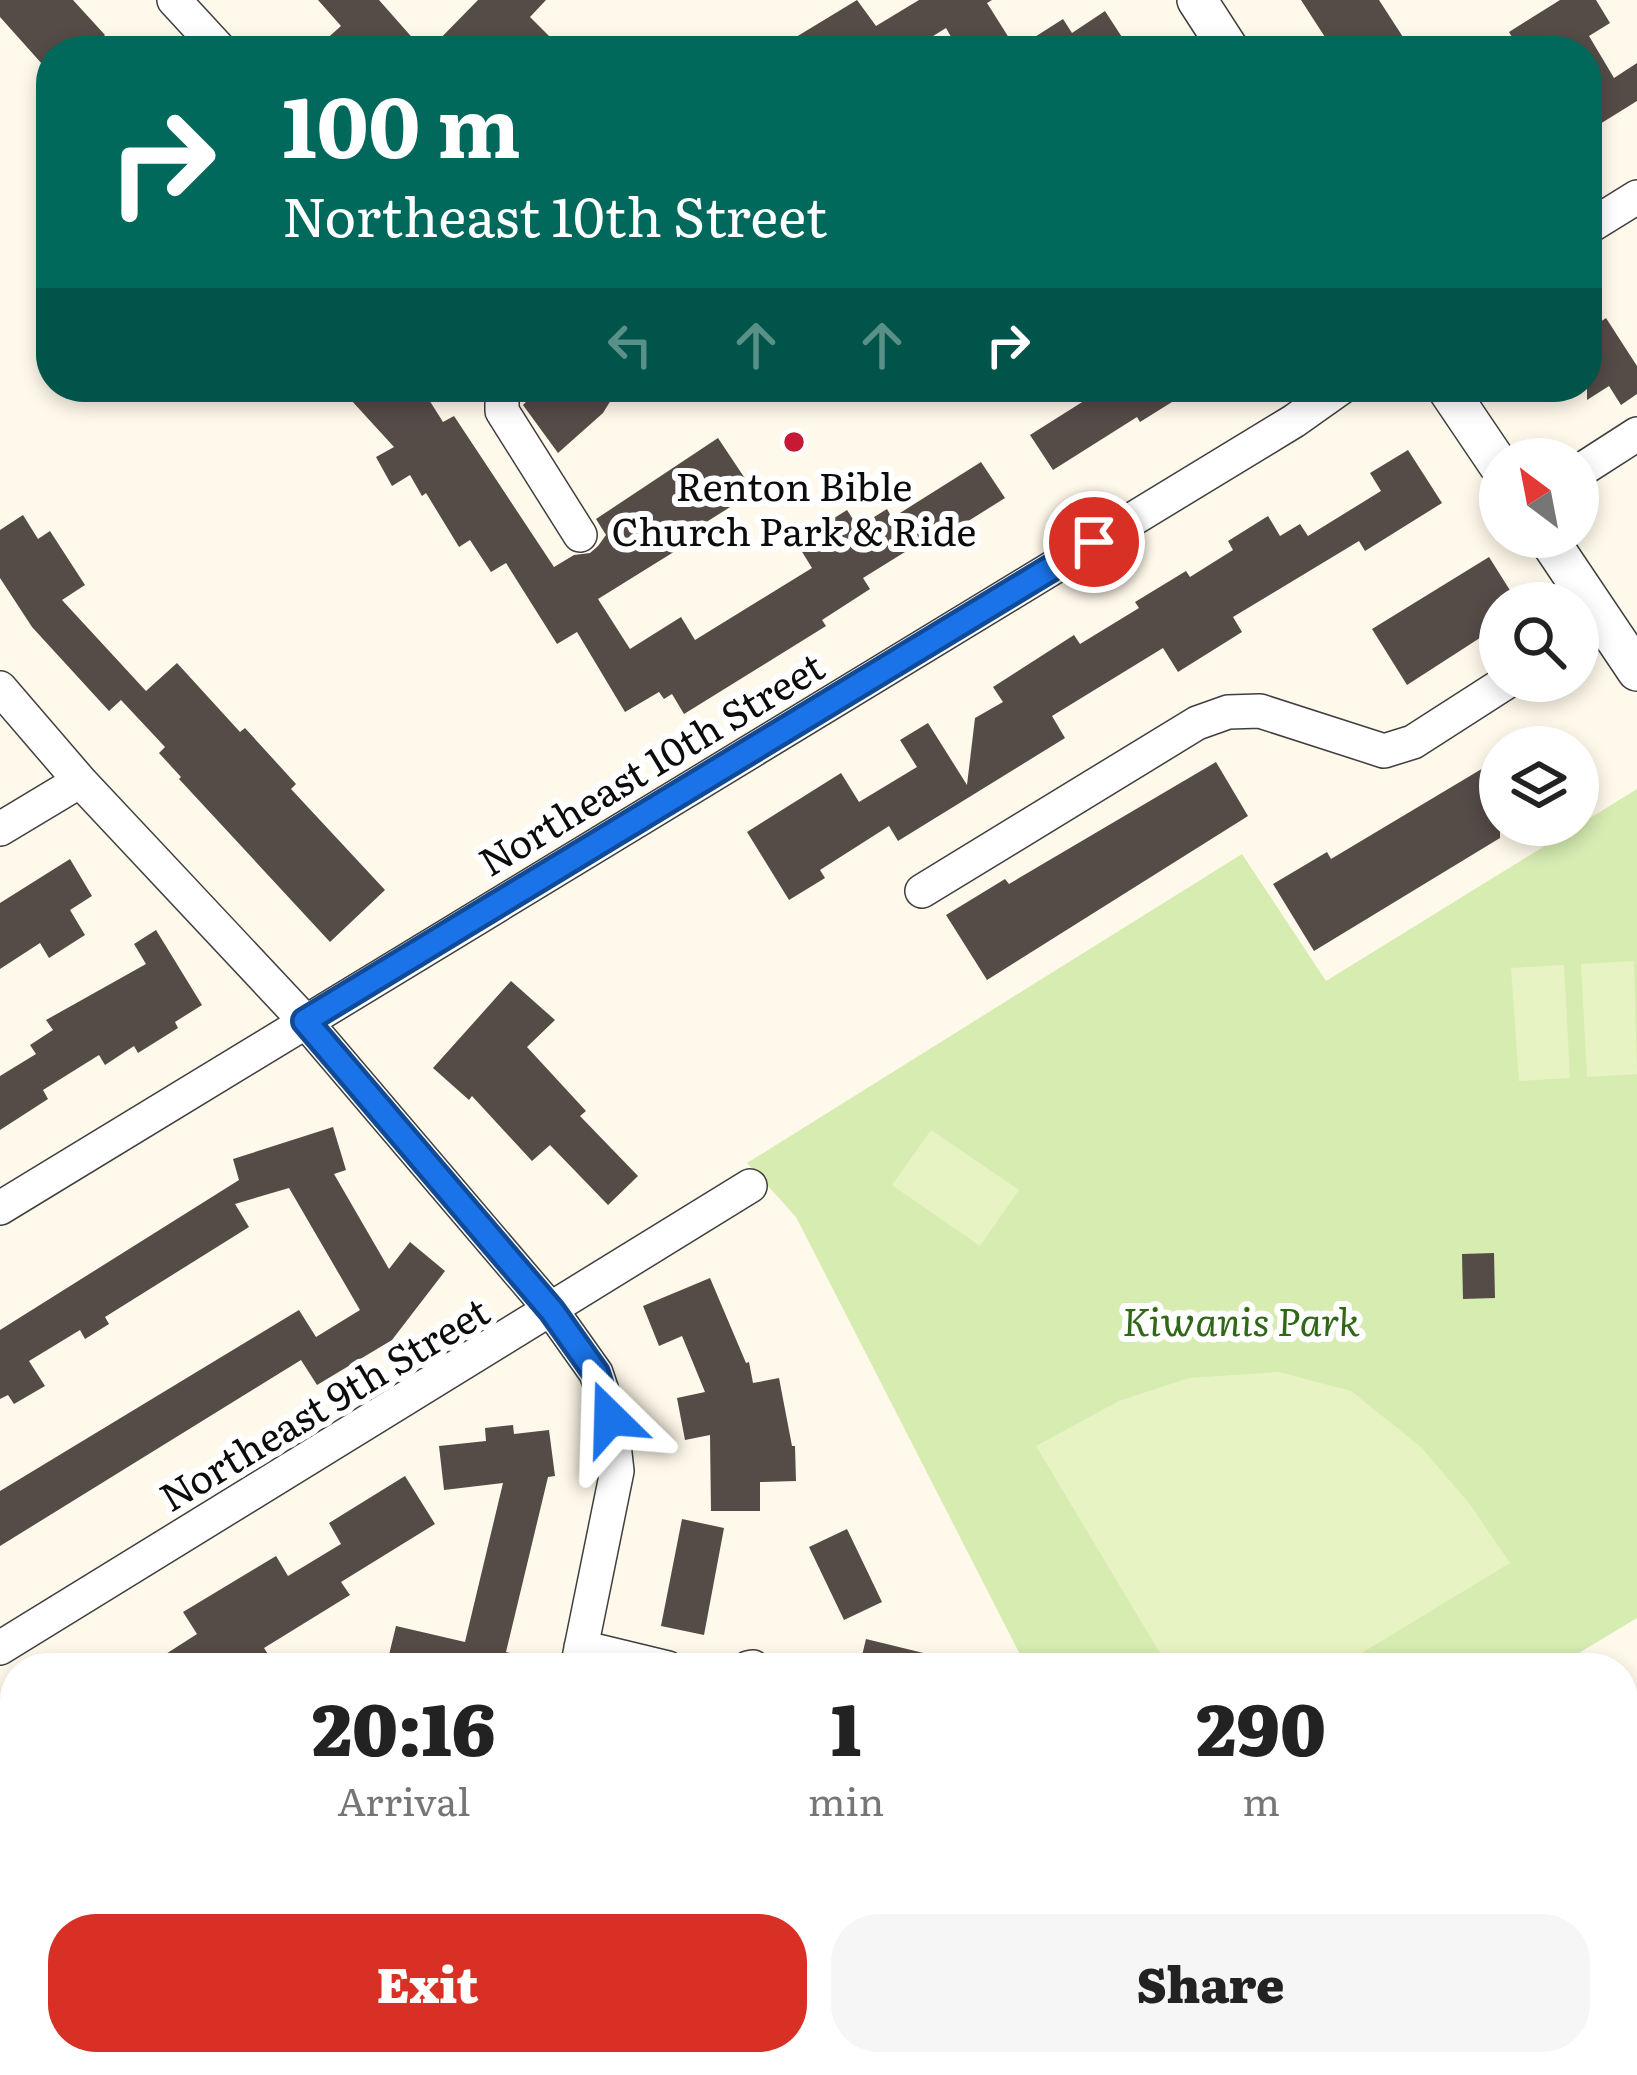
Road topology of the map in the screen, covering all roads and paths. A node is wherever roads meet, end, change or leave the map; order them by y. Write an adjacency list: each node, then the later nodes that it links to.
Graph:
1 (173, 0): 3 (street)
2 (1197, 0): 4 (street)
3 (207, 36)
4 (1220, 36)
5 (1637, 197): 6 (street)
6 (1602, 219)
7 (502, 402): 13 (street)
8 (1321, 402): 21 (street, Northeast 10th Street)
9 (1456, 402): 11 (street)
10 (1637, 434): 12 (street)
11 (1481, 438)
12 (1599, 458)
13 (580, 535)
14 (1599, 635): 15 (street)
15 (1637, 671)
16 (0, 688): 18 (street)
17 (1479, 700): 20 (street)
18 (80, 781): 19 (street); 21 (street)
19 (0, 829)
20 (922, 892)
21 (305, 1021): 23 (street, Northeast 10th Street); 24 (street)
22 (750, 1186): 24 (street, Northeast 9th Street)
23 (0, 1208)
24 (552, 1311): 25 (street, Northeast 9th Street); 26 (street)
25 (0, 1648)
26 (580, 1653)

